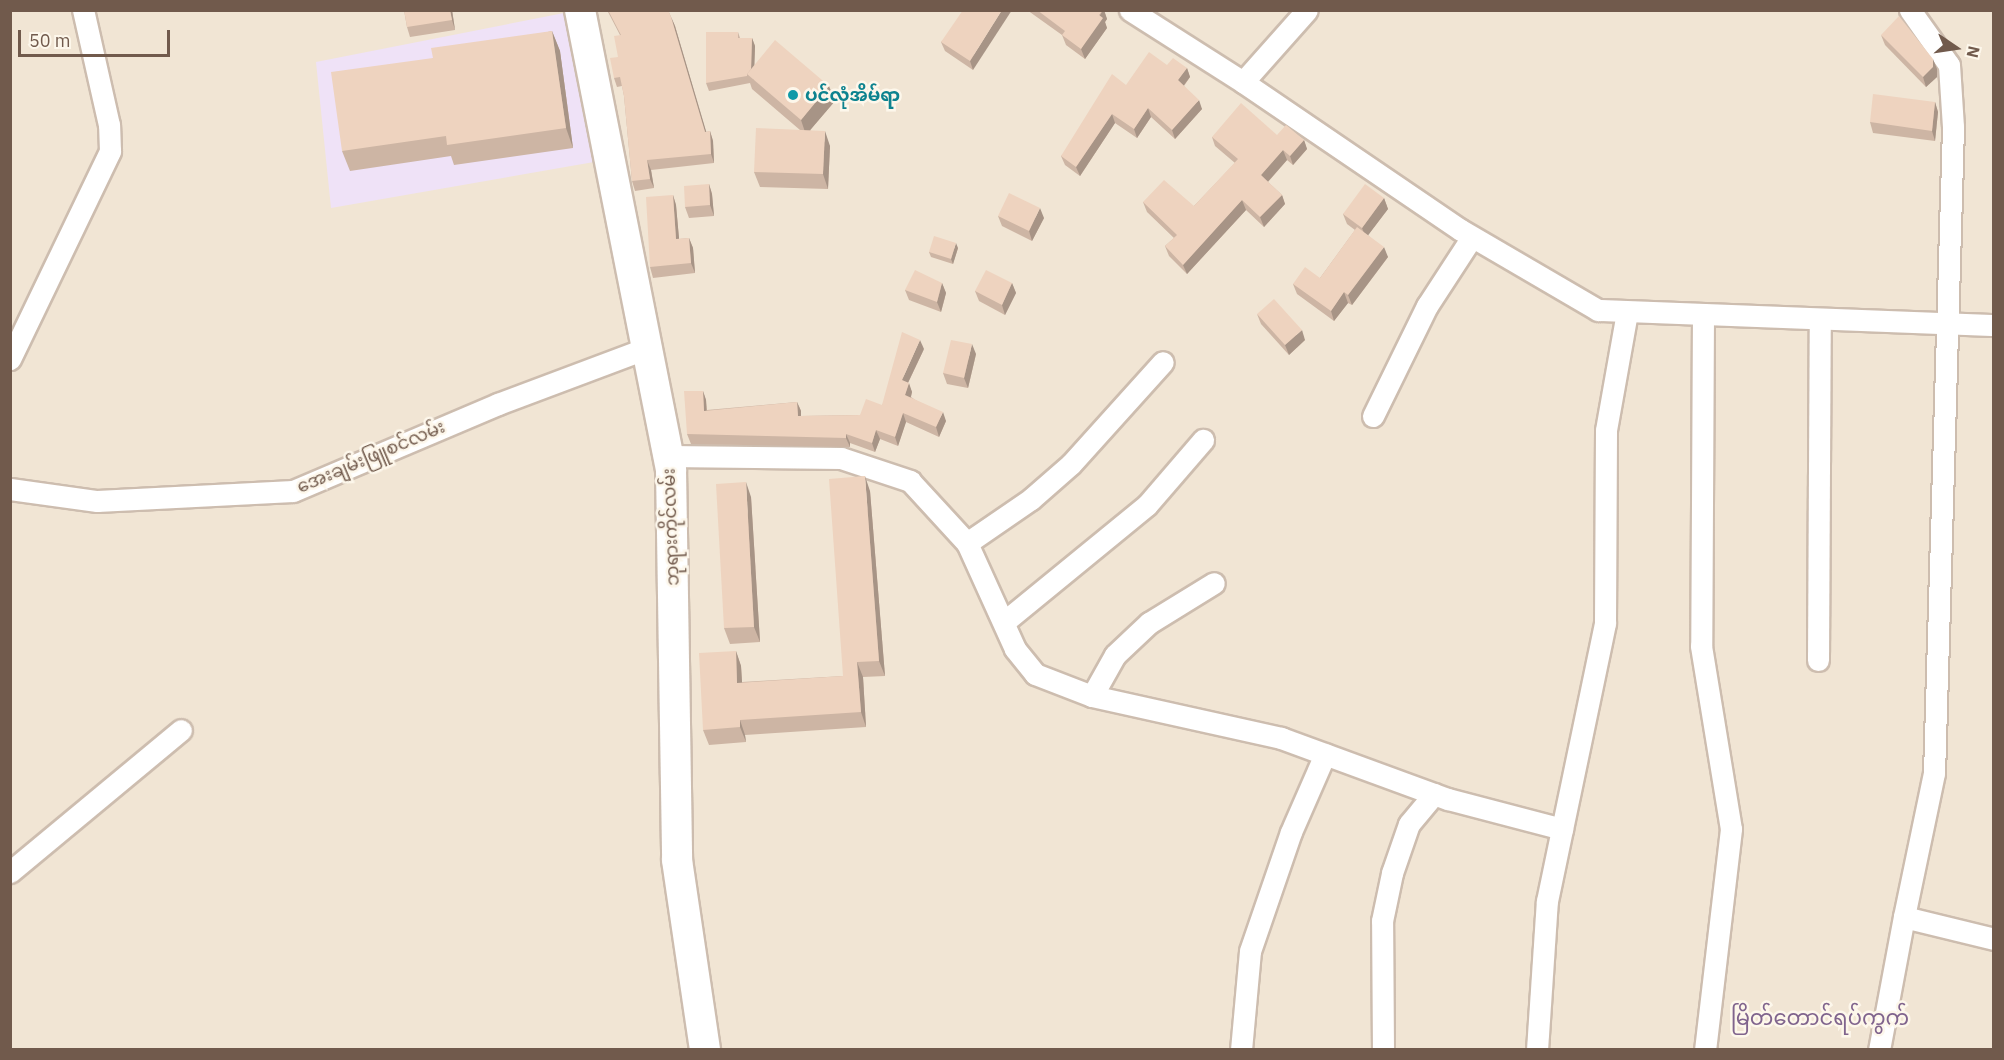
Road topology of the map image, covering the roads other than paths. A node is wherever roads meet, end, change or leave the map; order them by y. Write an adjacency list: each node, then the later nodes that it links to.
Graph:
1 (83, 10): 14 (street)
2 (580, 10): 13 (street, ဘုရားကိုင်လမ်း)
3 (1130, 10): 6 (street)
4 (1307, 10): 6 (street)
5 (1910, 10): 11 (street)
6 (1243, 82): 7 (street)
7 (1472, 237): 8 (street); 16 (street)
8 (1627, 312): 9 (street); 28 (street)
9 (1703, 314): 10 (street); 36 (street)
10 (1820, 319): 11 (street); 23 (street)
11 (1945, 323): 12 (street); 30 (street)
12 (1994, 325)
13 (647, 348): 18 (street, ဘုရားကိုင်လမ်း); 19 (street, အေးချမ်းဖြူစင်လမ်း)
14 (10, 359)
15 (1163, 362): 20 (street)
16 (1373, 416)
17 (1203, 440): 22 (street)
18 (668, 456): 20 (street); 32 (street, ဘုရားကိုင်လမ်း)
19 (10, 489)
20 (966, 543): 22 (street)
21 (1214, 582): 24 (street)
22 (1004, 622): 24 (street)
23 (1818, 660)
24 (1092, 696): 26 (street)
25 (180, 730): 29 (street)
26 (1325, 754): 27 (street); 33 (street)
27 (1434, 794): 28 (street); 34 (street)
28 (1562, 829): 35 (street)
29 (10, 872)
30 (1904, 917): 31 (street); 37 (street)
31 (1994, 939)
32 (705, 1050)
33 (1240, 1050)
34 (1383, 1050)
35 (1537, 1050)
36 (1705, 1050)
37 (1879, 1050)

